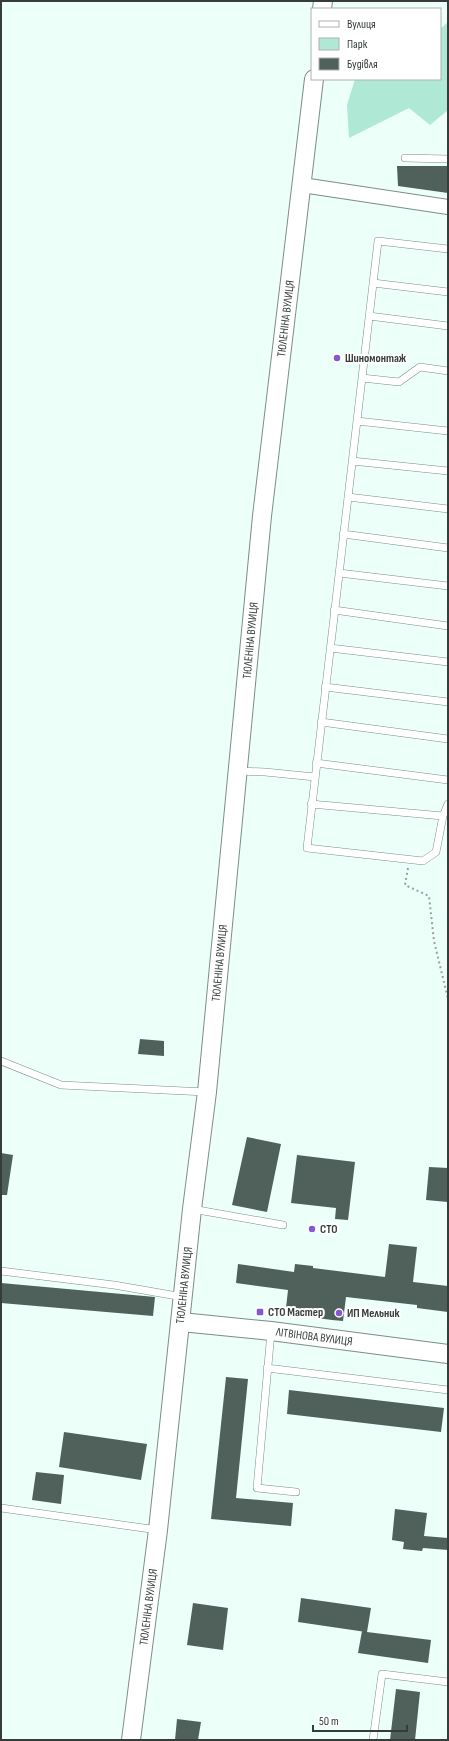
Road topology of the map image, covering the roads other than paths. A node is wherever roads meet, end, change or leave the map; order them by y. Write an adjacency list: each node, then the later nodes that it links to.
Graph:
1 (314, 80): 4 (street, ТЮЛЕНІНА ВУЛИЦЯ)
2 (405, 158): 3 (lane)
3 (448, 158)
4 (302, 185): 5 (street); 32 (street, ТЮЛЕНІНА ВУЛИЦЯ)
5 (448, 206)
6 (448, 249): 7 (lane)
7 (373, 283): 8 (lane); 9 (lane)
8 (448, 292)
9 (369, 316): 10 (lane); 12 (lane)
10 (448, 326)
11 (448, 371): 12 (lane)
12 (362, 378): 13 (lane)
13 (357, 421): 14 (lane); 15 (lane)
14 (448, 431)
15 (352, 461): 16 (lane); 17 (lane)
16 (448, 471)
17 (348, 497): 18 (lane); 19 (lane)
18 (448, 509)
19 (343, 534): 20 (lane); 21 (lane)
20 (448, 548)
21 (339, 574): 22 (lane); 23 (lane)
22 (448, 586)
23 (334, 610): 24 (lane); 25 (lane)
24 (448, 626)
25 (330, 648): 26 (lane); 27 (lane)
26 (448, 662)
27 (325, 687): 28 (lane); 29 (lane)
28 (448, 702)
29 (321, 722): 30 (lane); 31 (lane)
30 (448, 739)
31 (316, 763): 33 (lane); 34 (lane)
32 (238, 771): 33 (lane); 39 (street, ТЮЛЕНІНА ВУЛИЦЯ)
33 (315, 777): 35 (lane)
34 (448, 780)
35 (312, 804): 37 (lane); 37 (lane)
36 (448, 804): 37 (lane)
37 (443, 816)
38 (1, 1061): 39 (lane)
39 (207, 1092): 40 (street, ТЮЛЕНІНА ВУЛИЦЯ)
40 (192, 1209): 41 (lane); 43 (street, ТЮЛЕНІНА ВУЛИЦЯ)
41 (283, 1225)
42 (1, 1271): 43 (lane)
43 (183, 1297): 44 (street, ТЮЛЕНІНА ВУЛИЦЯ)
44 (180, 1322): 45 (street, ЛІТВІНОВА ВУЛИЦЯ); 51 (street, ТЮЛЕНІНА ВУЛИЦЯ)
45 (271, 1331): 46 (street, ЛІТВІНОВА ВУЛИЦЯ); 47 (lane)
46 (448, 1354)
47 (267, 1368): 48 (lane); 49 (lane)
48 (448, 1390)
49 (296, 1492)
50 (1, 1508): 51 (lane)
51 (158, 1530): 53 (street, ТЮЛЕНІНА ВУЛИЦЯ)
52 (448, 1682): 54 (lane)
53 (131, 1740)
54 (373, 1740)

